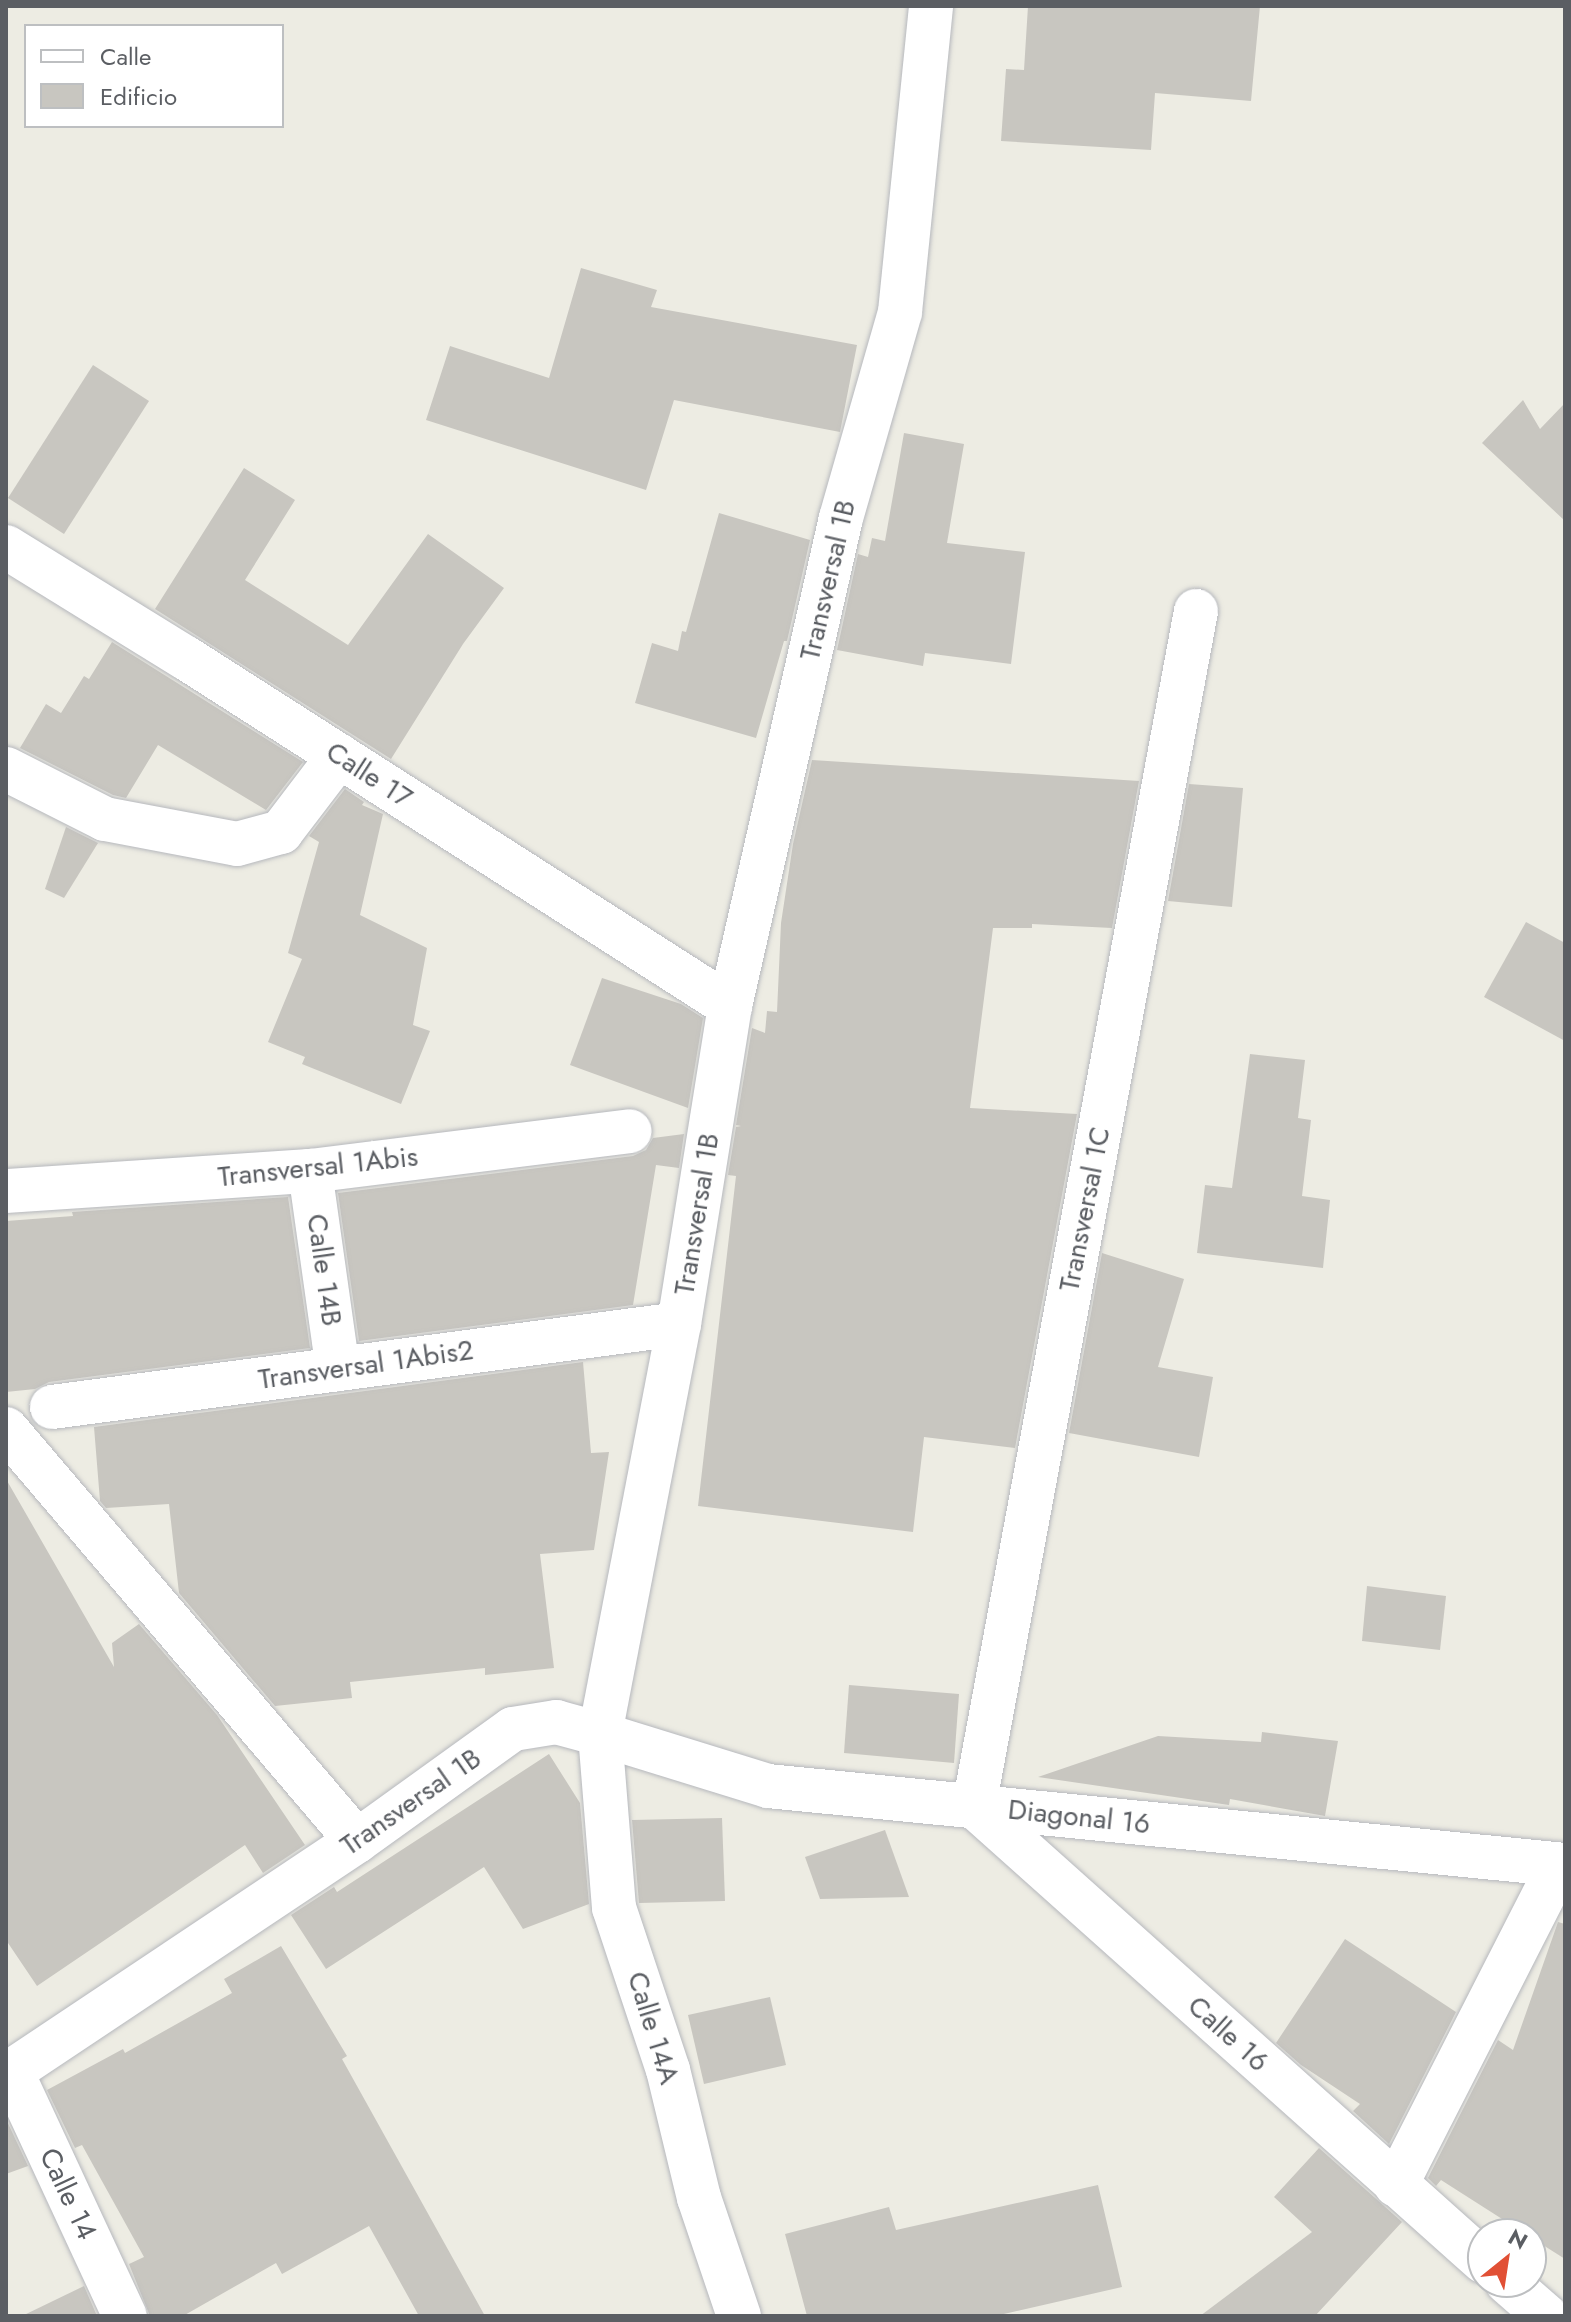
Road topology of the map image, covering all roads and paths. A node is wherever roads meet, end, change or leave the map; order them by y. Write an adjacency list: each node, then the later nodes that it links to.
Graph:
1 (931, 6): 6 (street, Transversal 1B)
2 (6, 547): 4 (street, Calle 17)
3 (1196, 611): 15 (street, Transversal 1C)
4 (339, 756): 5 (street); 6 (street, Calle 17)
5 (6, 769)
6 (730, 1006): 10 (street, Transversal 1B)
7 (630, 1131): 8 (street, Transversal 1Abis)
8 (310, 1171): 9 (street, Transversal 1Abis); 11 (street, Calle 14B)
9 (6, 1191)
10 (679, 1324): 11 (street, Transversal 1Abis2); 14 (street, Transversal 1B)
11 (338, 1369): 12 (street, Transversal 1Abis2)
12 (52, 1407)
13 (6, 1429): 16 (street)
14 (600, 1734): 15 (street, Diagonal 16); 16 (street, Transversal 1B); 23 (street, Calle 14A)
15 (974, 1806): 17 (street, Diagonal 16); 19 (street, Calle 16)
16 (357, 1841): 18 (street, Transversal 1B)
17 (1562, 1865): 19 (street)
18 (9, 2074): 22 (street, Calle 14)
19 (1396, 2185): 20 (street, Calle 16)
20 (1467, 2247)
21 (1525, 2298): 24 (street)
22 (125, 2316)
23 (739, 2316)
24 (1546, 2316)

